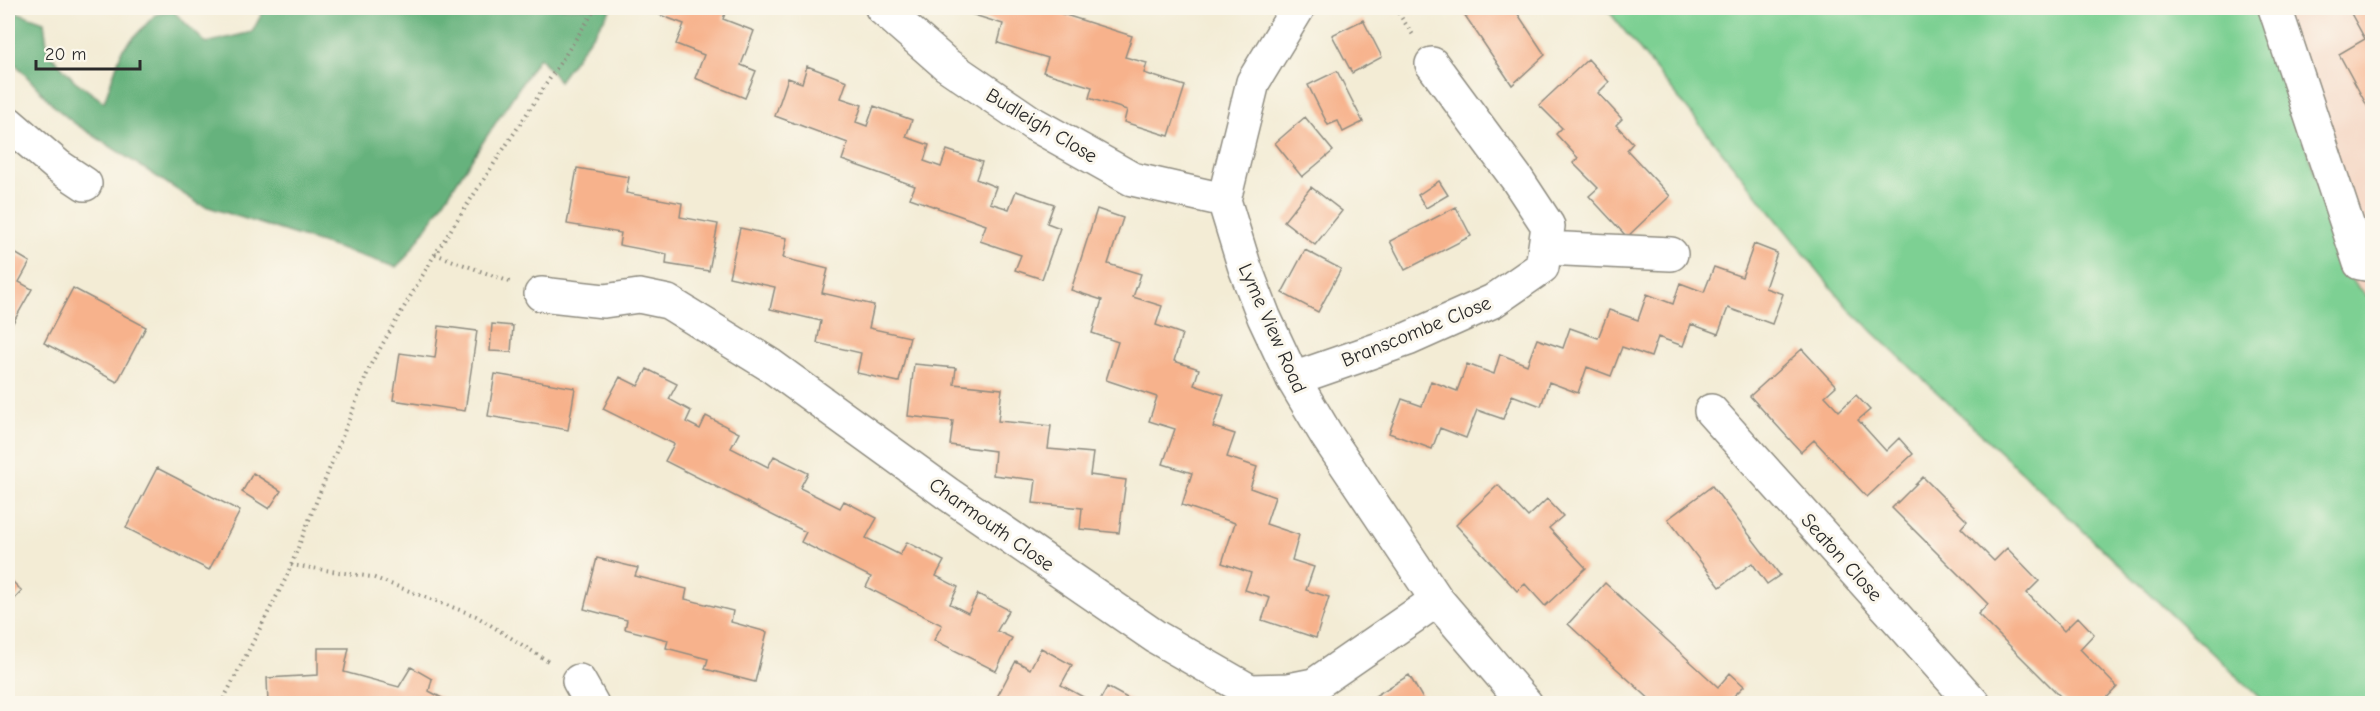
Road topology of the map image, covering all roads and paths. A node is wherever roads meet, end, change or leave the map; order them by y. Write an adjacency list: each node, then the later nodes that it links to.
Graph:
1 (596, 8): 10 (path)
2 (882, 8): 8 (street, Budleigh Close)
3 (1298, 8): 8 (street)
4 (2275, 8): 12 (street)
5 (1432, 64): 9 (street, Branscombe Close)
6 (8, 123): 7 (street)
7 (85, 184)
8 (1224, 200): 14 (street, Lyme View Road)
9 (1545, 248): 11 (street); 14 (street, Branscombe Close)
10 (435, 254): 13 (path); 16 (path)
11 (1671, 254)
12 (2373, 266)
13 (541, 294): 17 (street, Charmouth Close)
14 (1293, 379): 17 (street, Lyme View Road)
15 (1711, 411): 21 (street, Seaton Close)
16 (291, 565): 18 (path); 19 (path)
17 (1437, 600): 20 (street, Lyme View Road)
18 (585, 692)
19 (221, 704)
20 (1526, 704)
21 (1974, 704)

